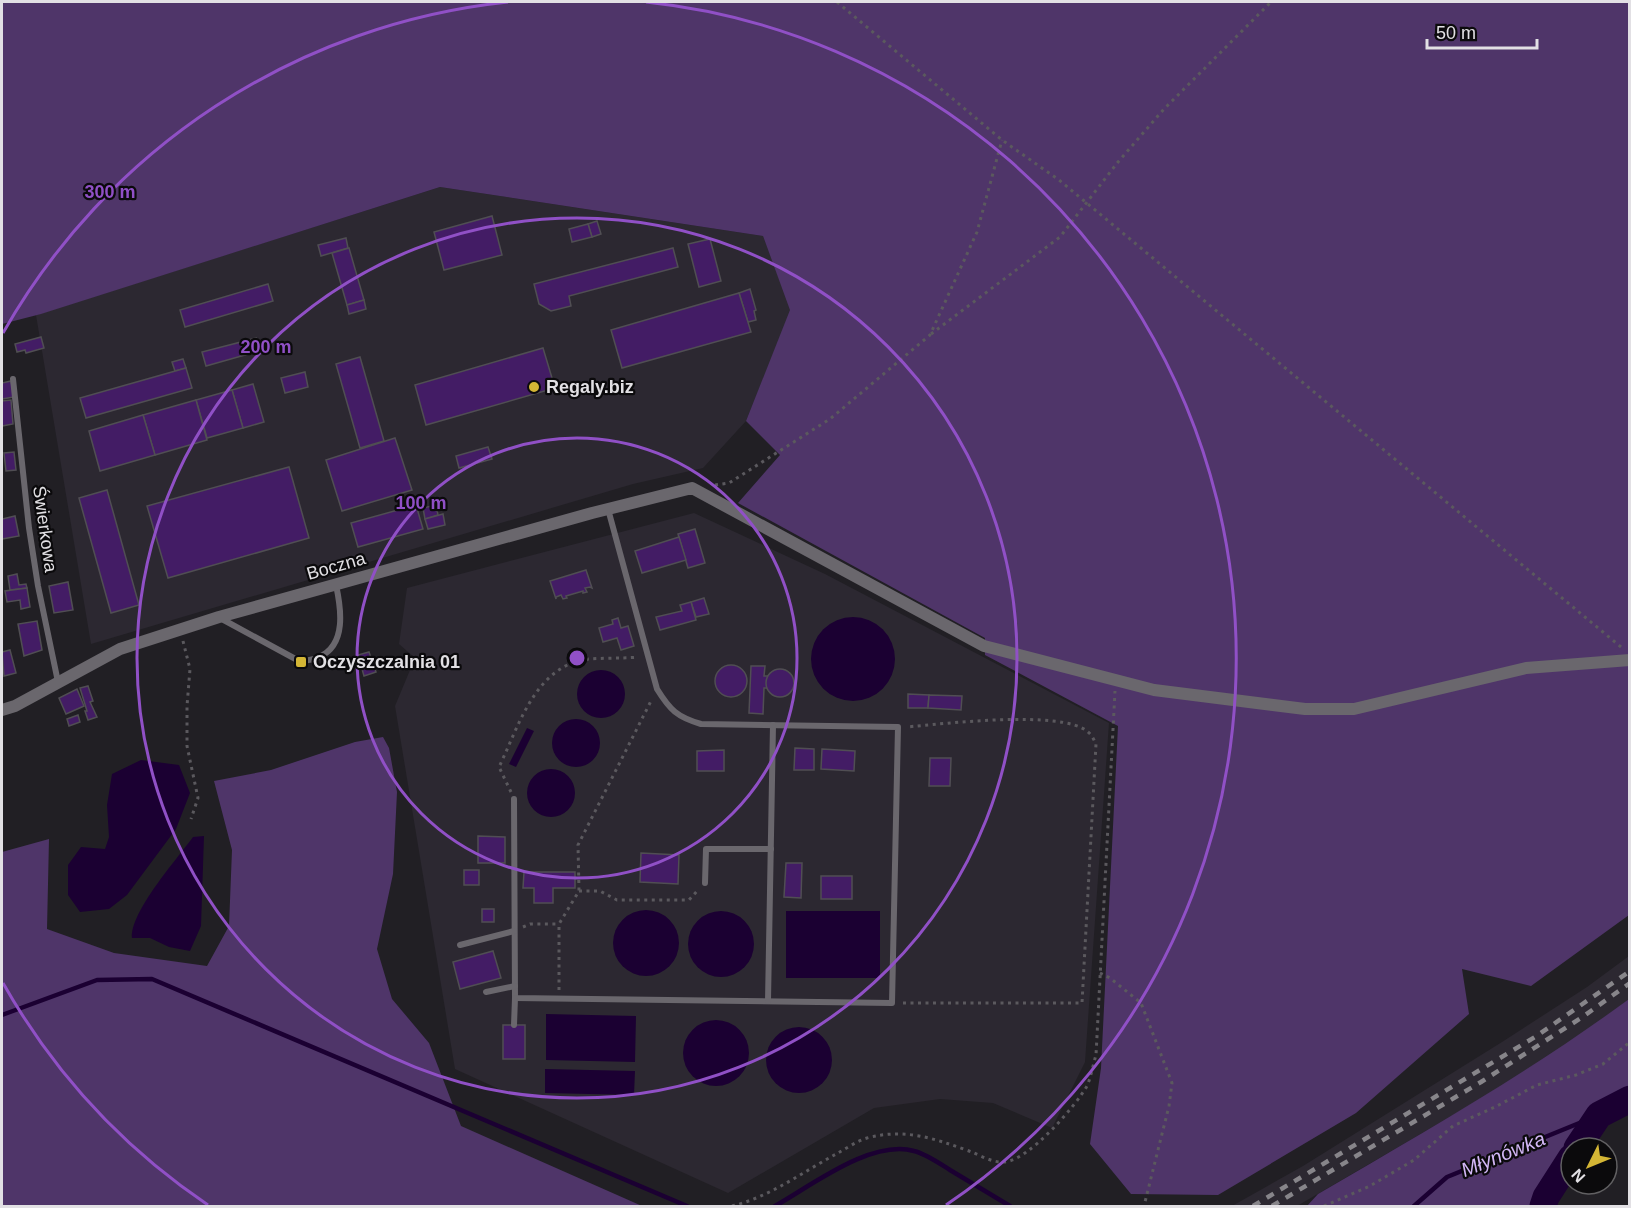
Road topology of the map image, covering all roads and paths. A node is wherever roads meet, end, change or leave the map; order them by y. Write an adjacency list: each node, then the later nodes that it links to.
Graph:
1 (837, 2): 3 (path)
2 (1271, 2): 4 (path)
3 (1002, 140): 4 (path); 11 (path)
4 (930, 334): 6 (path)
5 (13, 379): 15 (lane, Świerkowa)
6 (692, 488): 7 (street, Boczna); 14 (street)
7 (608, 509): 8 (street, Boczna); 12 (lane)
8 (336, 585): 9 (street, Boczna); 9 (lane)
9 (219, 617): 10 (street, Boczna)
10 (179, 630): 15 (street, Boczna); 21 (path)
11 (1629, 654)
12 (648, 657): 16 (lane); 20 (path)
13 (1629, 660): 14 (street)
14 (1115, 679): 28 (path)
15 (58, 682): 17 (street, Boczna)
16 (657, 690): 18 (lane); 24 (path)
17 (2, 710)
18 (773, 725): 19 (lane); 22 (lane)
19 (898, 727): 34 (lane); 34 (path)
20 (514, 799): 26 (lane)
21 (191, 819)
22 (771, 849): 23 (lane); 33 (lane)
23 (705, 883): 24 (path)
24 (579, 891): 25 (path)
25 (559, 924): 26 (path); 32 (path)
26 (514, 931): 27 (lane); 29 (lane)
27 (460, 945)
28 (1100, 973): 37 (path); 38 (path)
29 (514, 986): 30 (lane); 31 (lane)
30 (486, 992)
31 (515, 998): 32 (lane); 35 (lane)
32 (559, 998): 33 (lane)
33 (768, 1001): 34 (lane)
34 (892, 1003)
35 (514, 1025)
36 (1629, 1042): 39 (path)
37 (732, 1206)
38 (1144, 1206)
39 (1324, 1206)

